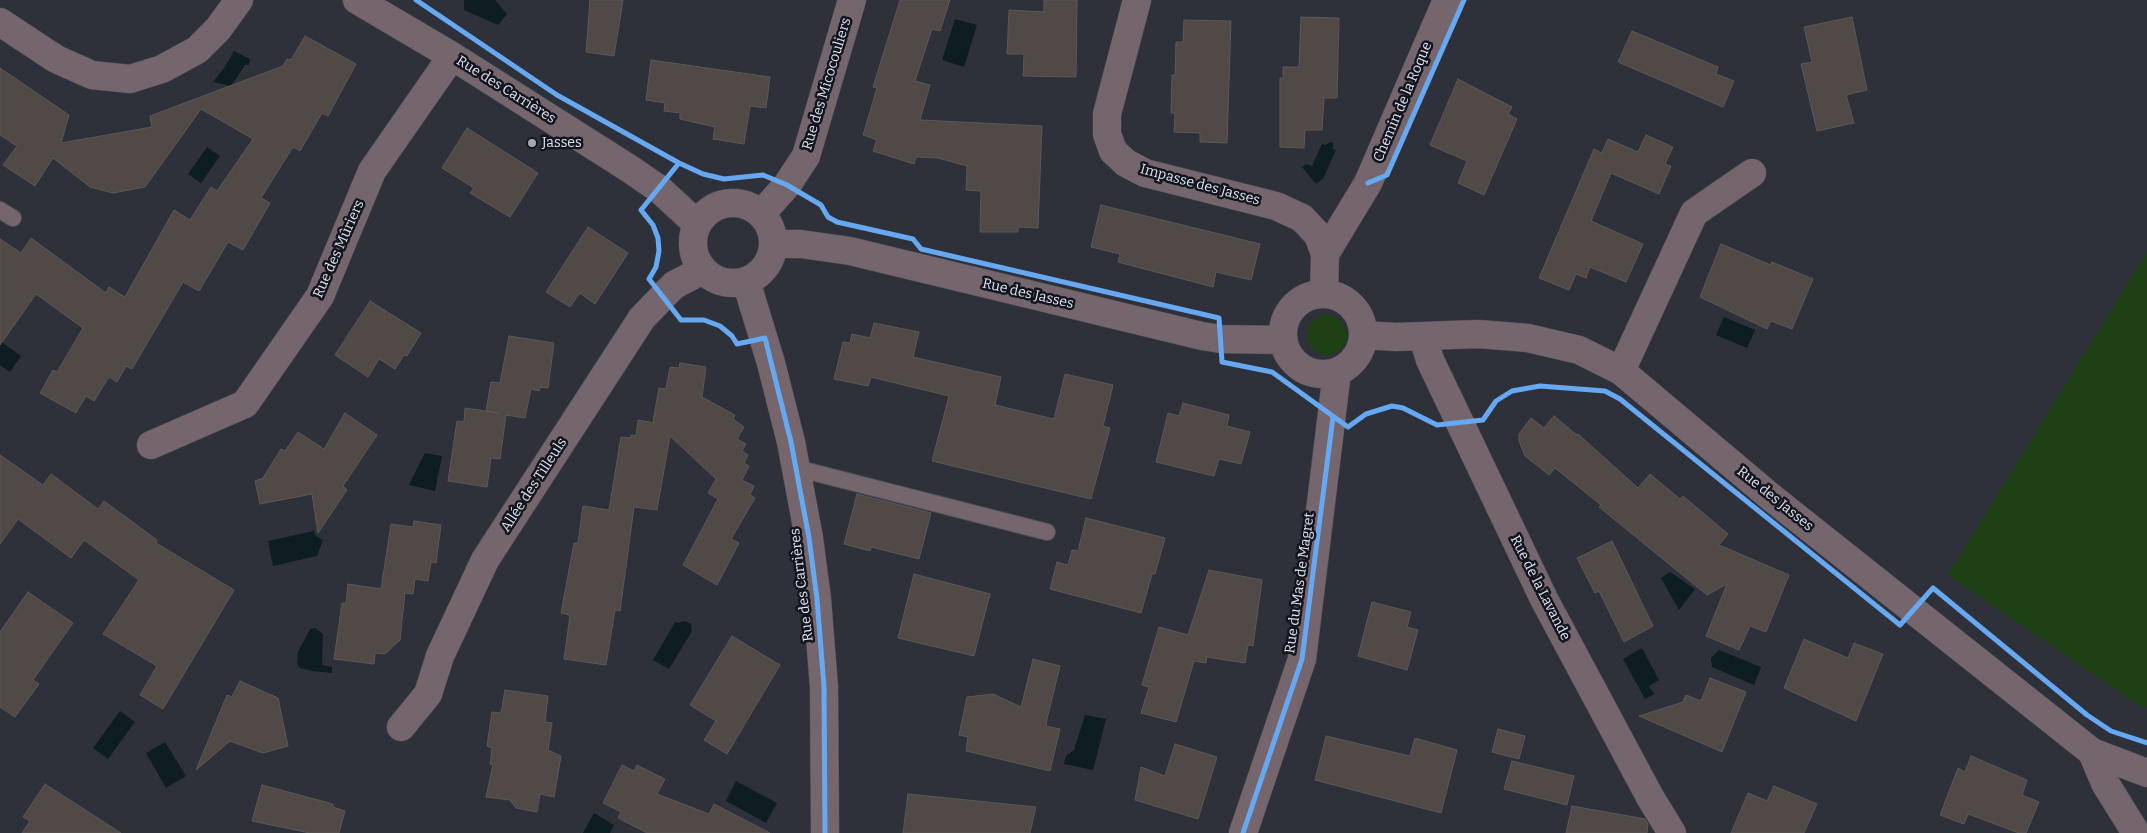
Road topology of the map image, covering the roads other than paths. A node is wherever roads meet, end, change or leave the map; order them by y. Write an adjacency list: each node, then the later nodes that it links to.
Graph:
1 (239, 0): 6 (street)
2 (357, 0): 7 (street, Rue des Carrières)
3 (852, 0): 9 (street, Rue des Micocouliers)
4 (1137, 0): 12 (street, Impasse des Jasses)
5 (1447, 0): 12 (street, Chemin de la Roque)
6 (0, 22)
7 (452, 56): 10 (street, Rue des Carrières); 21 (street, Rue des Mûriers)
8 (1752, 173): 19 (street)
9 (761, 214): 10 (street); 11 (street)
10 (697, 224): 13 (street)
11 (774, 244): 14 (street); 18 (street, Rue des Jasses)
12 (1326, 254): 15 (street, Impasse des Jasses)
13 (703, 270): 14 (street); 24 (street, Allée des Tilleuls)
14 (746, 281): 22 (street, Rue des Carrières)
15 (1324, 294): 16 (street); 18 (street)
16 (1364, 335): 17 (street, Rue des Jasses); 20 (street)
17 (1423, 337): 19 (street, Rue des Jasses); 29 (street, Rue de la Lavande)
18 (1283, 340): 20 (street)
19 (1621, 371): 25 (street, Rue des Jasses)
20 (1337, 372): 28 (street, Rue du Mas de Magret)
21 (151, 446)
22 (796, 468): 23 (lane); 27 (street, Rue des Carrières)
23 (1046, 532)
24 (401, 727)
25 (2092, 752): 26 (street, Rue des Jasses); 30 (street)
26 (2147, 773)
27 (825, 833)
28 (1243, 833)
29 (1672, 833)
30 (2136, 833)

